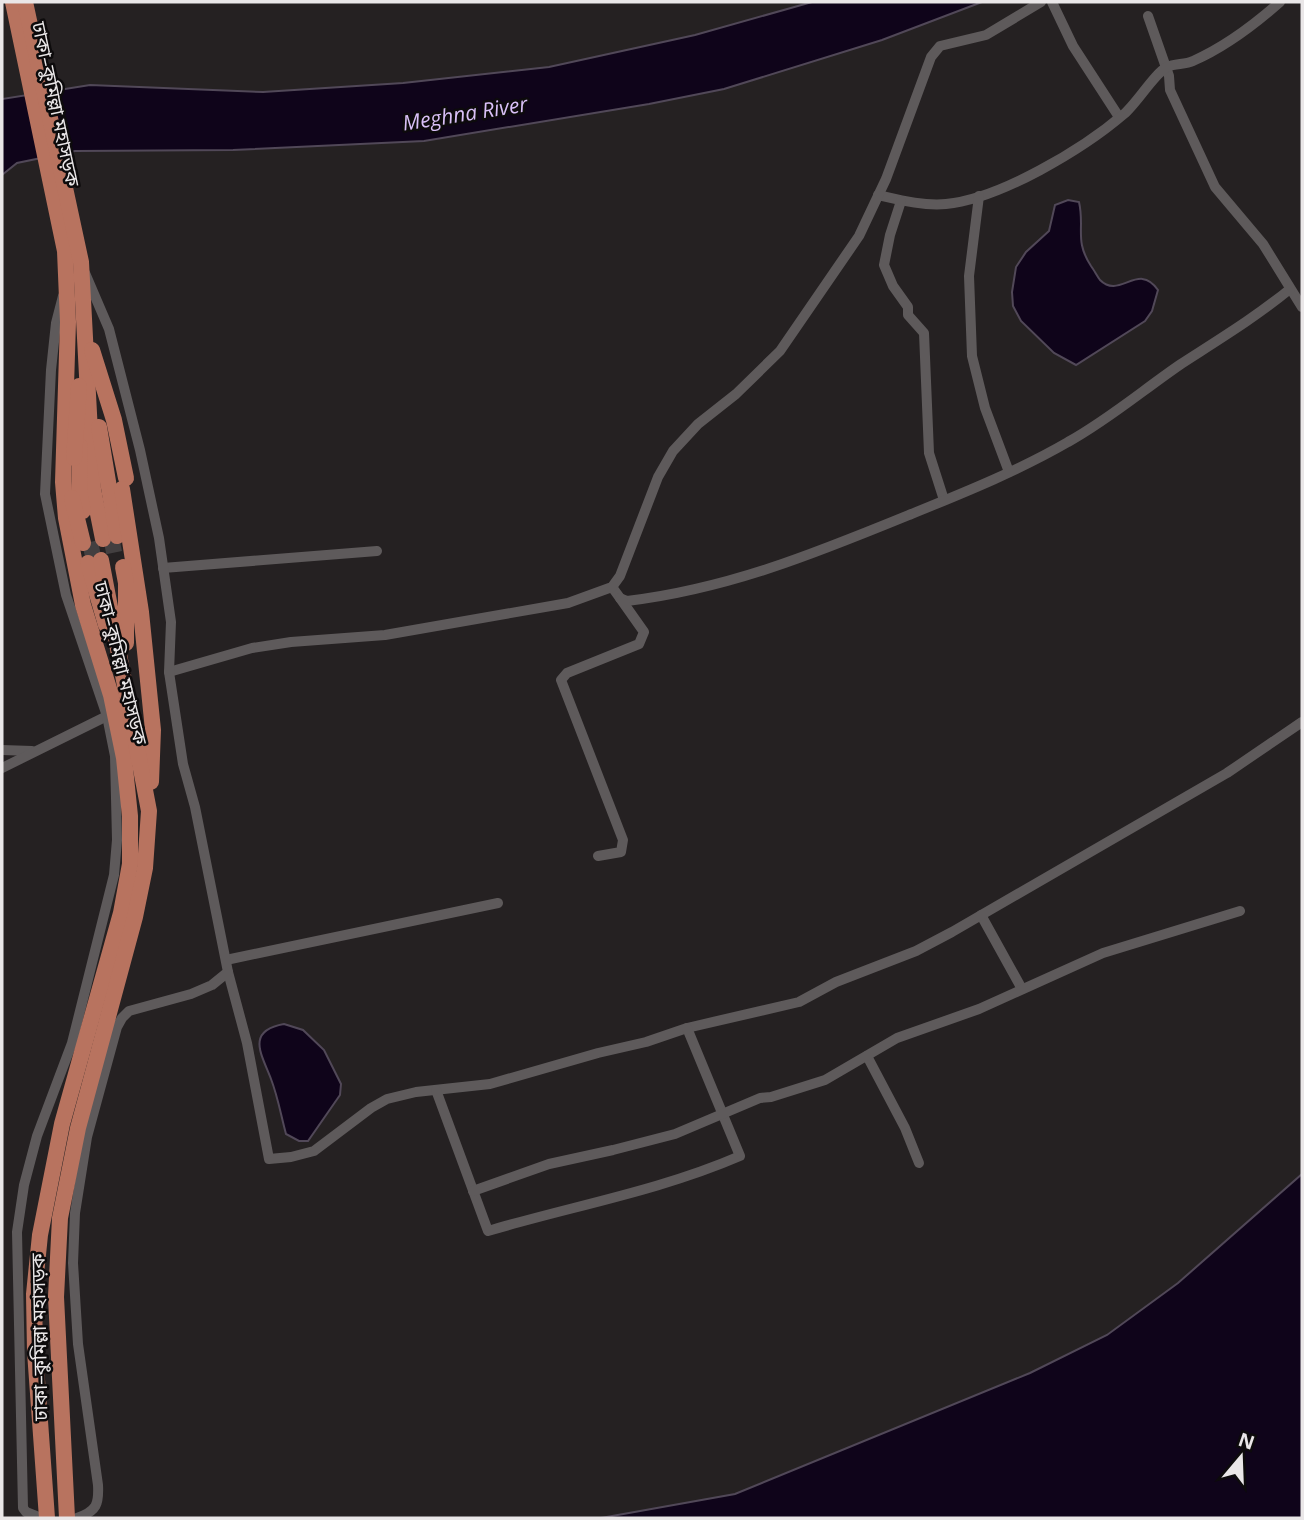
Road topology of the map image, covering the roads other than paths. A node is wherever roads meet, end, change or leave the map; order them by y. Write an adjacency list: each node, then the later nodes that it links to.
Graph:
1 (13, 2): 7 (highway, ঢাকা–কুমিল্লা মহাসড়ক)
2 (25, 2): 7 (highway, ঢাকা–কুমিল্লা মহাসড়ক)
3 (1041, 2): 10 (street)
4 (1052, 2): 9 (street)
5 (1280, 2): 8 (street)
6 (1148, 16): 8 (street)
7 (27, 37): 13 (highway, ঢাকা–কুমিল্লা মহাসড়ক)
8 (1166, 68): 9 (street); 16 (street)
9 (1119, 117): 11 (street)
10 (878, 195): 12 (street); 24 (street)
11 (979, 196): 12 (street); 19 (street)
12 (901, 201): 20 (street)
13 (71, 248): 14 (highway, ঢাকা–কুমিল্লা মহাসড়ক); 15 (highway, ঢাকা–কুমিল্লা মহাসড়ক)
14 (81, 262): 18 (highway, ঢাকা–কুমিল্লা মহাসড়ক); 23 (street)
15 (67, 279): 28 (street); 48 (highway, ঢাকা–কুমিল্লা মহাসড়ক)
16 (1290, 289): 17 (street); 19 (street)
17 (1302, 307)
18 (83, 321): 21 (highway, ঢাকা–কুমিল্লা মহাসড়ক); 21 (highway, ঢাকা–কুমিল্লা মহাসড়ক); 21 (highway, ঢাকা–কুমিল্লা মহাসড়ক)
19 (1009, 472): 20 (street)
20 (944, 500): 25 (street)
21 (104, 539): 33 (highway, ঢাকা–কুমিল্লা মহাসড়ক)
22 (377, 551): 23 (street)
23 (163, 568): 26 (street)
24 (612, 587): 25 (street); 26 (street)
25 (620, 598): 34 (street)
26 (169, 673): 38 (street)
27 (126, 680): 27 (highway, ঢাকা–কুমিল্লা মহাসড়ক); 33 (highway, ঢাকা–কুমিল্লা মহাসড়ক)
28 (107, 716): 31 (street); 47 (street)
29 (1302, 722): 37 (street)
30 (2, 750): 31 (street)
31 (34, 751): 32 (street)
32 (2, 768)
33 (149, 811): 49 (highway, ঢাকা–কুমিল্লা মহাসড়ক)
34 (598, 856)
35 (498, 903): 38 (street)
36 (1240, 911): 40 (street)
37 (981, 915): 40 (street); 41 (street)
38 (226, 960): 39 (street)
39 (228, 972): 43 (street); 50 (street)
40 (1023, 989): 42 (street)
41 (687, 1028): 43 (street); 44 (street)
42 (867, 1056): 44 (street); 45 (street)
43 (436, 1090): 46 (street)
44 (723, 1114): 46 (street); 46 (street)
45 (919, 1163)
46 (473, 1191)
47 (41, 1518)
48 (47, 1518)
49 (67, 1518)
50 (78, 1518)

